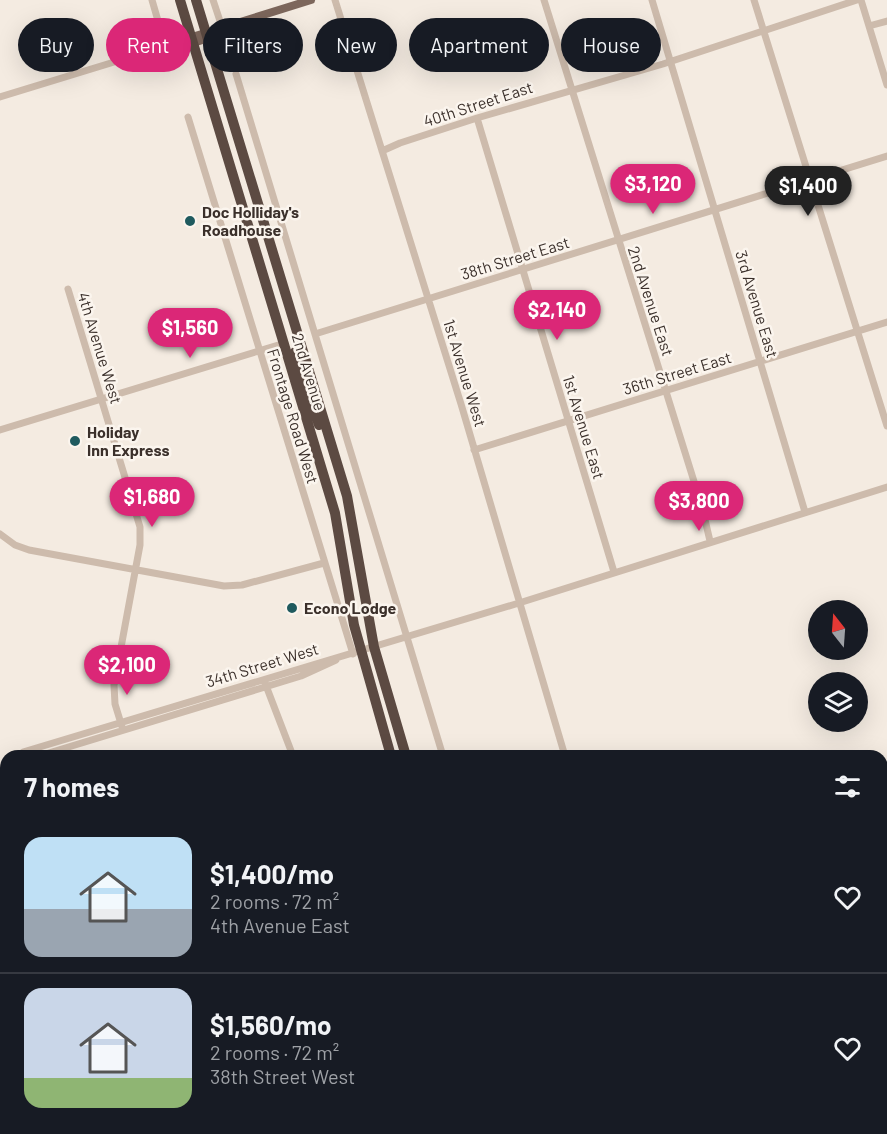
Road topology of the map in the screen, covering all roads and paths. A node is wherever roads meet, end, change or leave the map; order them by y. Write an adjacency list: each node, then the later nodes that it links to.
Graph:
1 (152, 0): 11 (street)
2 (180, 0): 19 (highway, 2nd Avenue)
3 (196, 0): 15 (highway, 2nd Avenue)
4 (213, 0): 12 (street)
5 (311, 0): 13 (main road)
6 (335, 0): 31 (street, 1st Avenue West)
7 (544, 0): 26 (street, 2nd Avenue East)
8 (652, 0): 20 (street, 3rd Avenue East)
9 (754, 0): 17 (street)
10 (859, 0): 16 (street); 17 (street, 40th Street East)
11 (157, 18)
12 (220, 18)
13 (252, 18)
14 (887, 21): 16 (street)
15 (203, 22)
16 (869, 26): 25 (street)
17 (764, 30): 20 (street, 40th Street East); 33 (street)
18 (203, 36): 19 (main road)
19 (193, 40): 42 (highway, 2nd Avenue)
20 (669, 62): 26 (street, 40th Street East); 34 (street, 3rd Avenue East)
21 (106, 65): 27 (street)
22 (218, 72): 30 (highway, 2nd Avenue)
23 (223, 72): 30 (highway)
24 (236, 74): 41 (street)
25 (887, 85)
26 (572, 89): 29 (street, 40th Street East); 35 (street, 2nd Avenue East)
27 (0, 97)
28 (188, 117): 43 (street, Frontage Road West)
29 (477, 118): 31 (street, 40th Street East); 36 (street, 1st Avenue East)
30 (241, 146): 53 (highway, 2nd Avenue)
31 (382, 151): 38 (street, 1st Avenue West)
32 (887, 156): 33 (street, 38th Street East)
33 (810, 180): 34 (street, 38th Street East); 40 (street)
34 (715, 209): 35 (street, 38th Street East); 44 (street, 3rd Avenue East)
35 (617, 239): 36 (street, 38th Street East); 45 (street, 2nd Avenue East)
36 (522, 270): 38 (street, 38th Street East); 47 (street, 1st Avenue East)
37 (68, 289): 46 (street, 4th Avenue West)
38 (427, 300): 41 (street, 38th Street East); 50 (street, 1st Avenue West)
39 (887, 322): 40 (street, 36th Street East)
40 (856, 331): 44 (street, 36th Street East); 48 (street)
41 (315, 334): 60 (street)
42 (285, 343): 43 (street); 53 (highway); 62 (highway, 2nd Avenue)
43 (259, 351): 46 (street); 56 (street, Frontage Road West)
44 (760, 362): 45 (street, 36th Street East); 52 (street, 3rd Avenue East)
45 (665, 391): 47 (street, 36th Street East); 55 (street, 2nd Avenue East)
46 (102, 399): 49 (street); 57 (street, 4th Avenue West)
47 (569, 421): 50 (street, 36th Street East); 58 (street, 1st Avenue East)
48 (887, 426)
49 (0, 430)
50 (474, 450): 59 (street, 1st Avenue West)
51 (887, 487): 52 (street, 34th Street West)
52 (805, 512): 55 (street, 34th Street West)
53 (352, 522): 61 (highway, 2nd Avenue)
54 (2, 536): 57 (street)
55 (710, 542): 58 (street, 34th Street West)
56 (324, 563): 57 (street); 62 (street, Frontage Road West)
57 (135, 570): 66 (street, 4th Avenue West)
58 (614, 572): 59 (street, 34th Street West)
59 (519, 603): 60 (street, 34th Street West); 74 (street, 1st Avenue West)
60 (407, 637): 61 (street, 34th Street West); 73 (street)
61 (374, 647): 62 (street, 34th Street West); 72 (highway, 2nd Avenue)
62 (356, 653): 63 (street, 34th Street West); 71 (highway, 2nd Avenue)
63 (341, 657): 64 (street, 34th Street West); 65 (street, 34th Street West)
64 (264, 678): 65 (street); 66 (street, 34th Street West)
65 (267, 687): 67 (street, 34th Street West); 70 (street)
66 (121, 722): 67 (street, 4th Avenue West); 68 (street, 34th Street West)
67 (123, 730): 69 (street, 34th Street West)
68 (30, 750)
69 (58, 750)
70 (291, 750)
71 (389, 750)
72 (404, 750)
73 (441, 750)
74 (563, 750)

